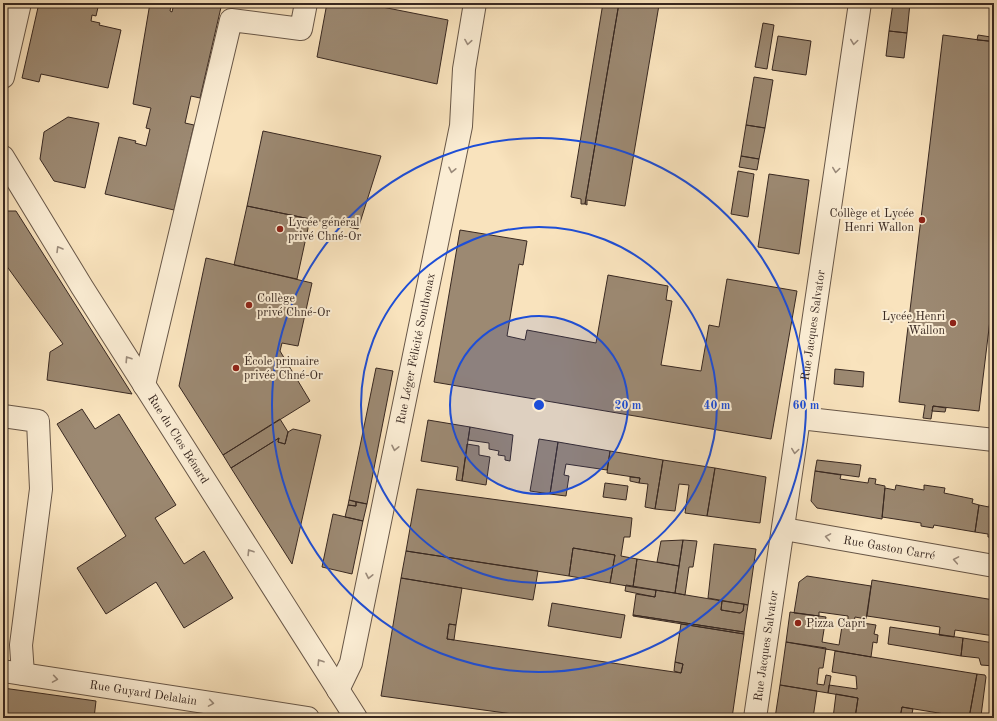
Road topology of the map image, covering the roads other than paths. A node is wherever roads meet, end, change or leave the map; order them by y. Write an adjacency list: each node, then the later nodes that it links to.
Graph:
1 (20, 3): 5 (street)
2 (306, 3): 7 (street)
3 (475, 3): 14 (street, Rue Léger Félicité Sonthonax, one-way to 14)
4 (860, 3): 9 (street, Rue Jacques Salvator, one-way to 9)
5 (3, 77)
6 (3, 157): 7 (street, Rue du Clos Bénard, one-way to 6)
7 (144, 385): 14 (street, Rue du Clos Bénard, one-way to 7)
8 (3, 416): 13 (street)
9 (800, 418): 10 (street); 11 (street, Rue Jacques Salvator, one-way to 11)
10 (994, 440)
11 (784, 529): 12 (street, Rue Gaston Carré, one-way to 11); 17 (street, Rue Jacques Salvator)
12 (994, 566)
13 (13, 672): 15 (street, Rue Guyard Delalain, one-way to 15)
14 (338, 690): 16 (street, Rue du Clos Bénard)
15 (308, 718)
16 (356, 718)
17 (755, 718)

